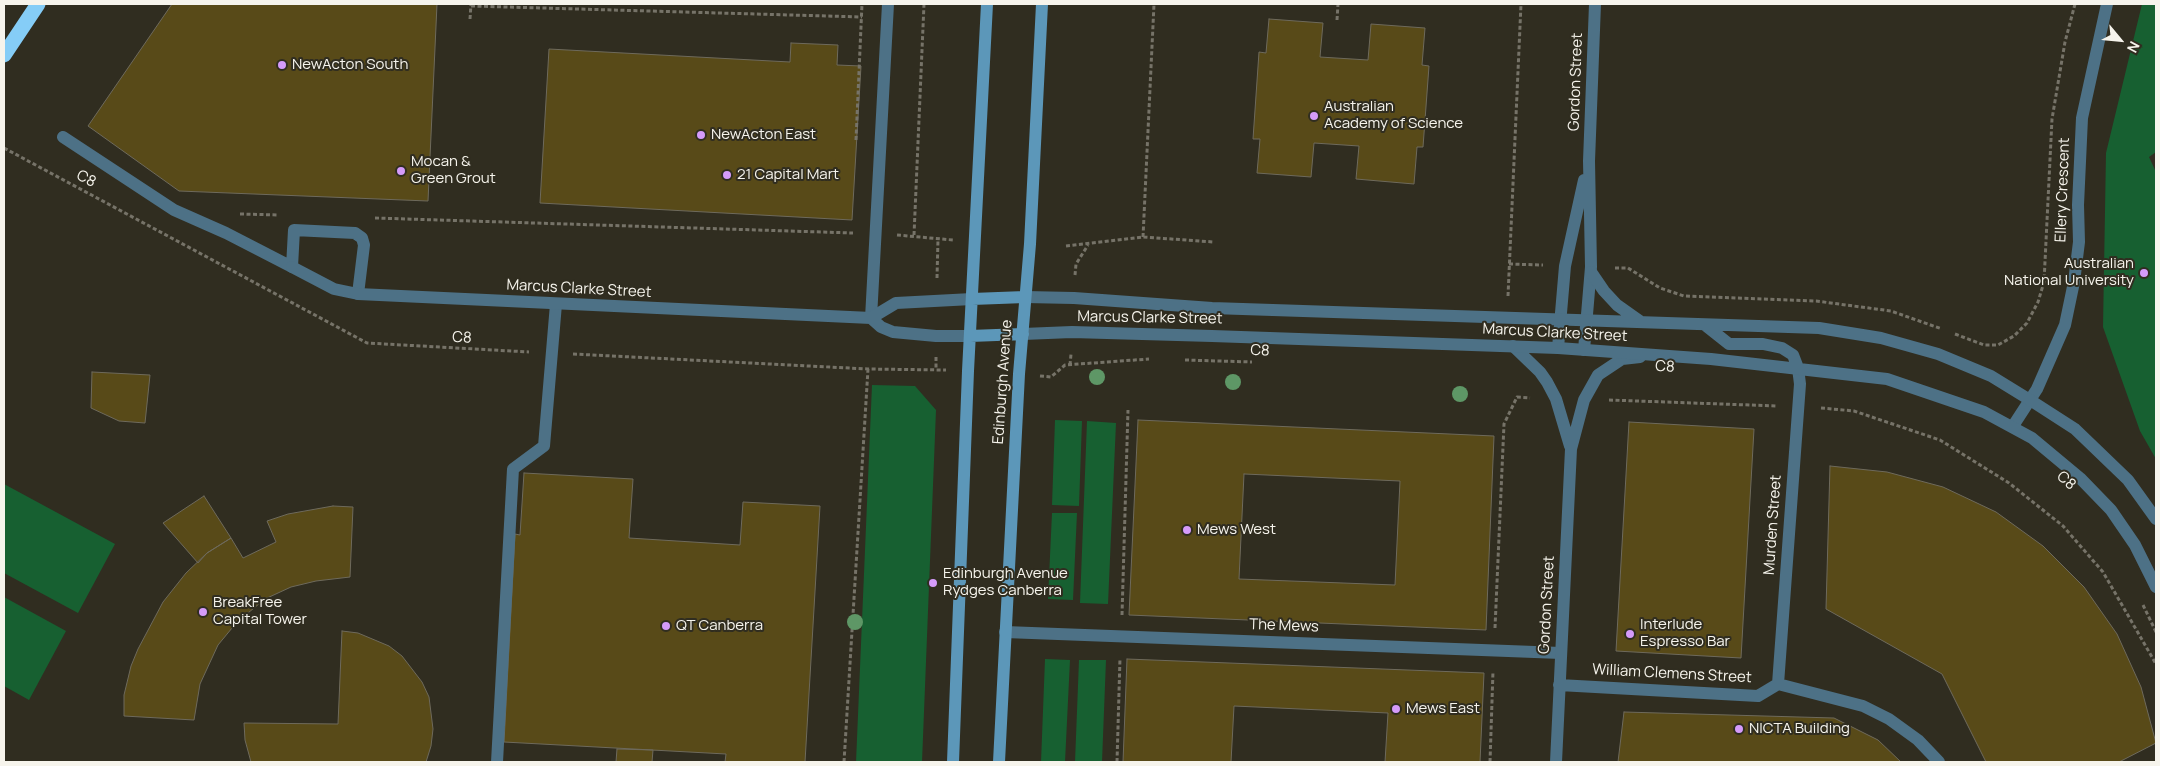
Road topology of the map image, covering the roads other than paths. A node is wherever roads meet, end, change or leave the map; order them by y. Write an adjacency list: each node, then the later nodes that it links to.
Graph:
1 (38, 4): 7 (highway)
2 (888, 4): 16 (street)
3 (987, 4): 14 (main road)
4 (1042, 4): 13 (main road, Edinburgh Avenue)
5 (1595, 4): 9 (street, Gordon Street)
6 (2107, 4): 28 (street, Ellery Crescent)
7 (4, 55)
8 (63, 137): 10 (street, Marcus Clarke Street)
9 (1588, 161): 11 (street, Gordon Street); 17 (street, Gordon Street)
10 (292, 267): 12 (street, Marcus Clarke Street); 12 (street)
11 (1591, 272): 18 (street, Gordon Street); 19 (street)
12 (358, 294): 15 (street, Marcus Clarke Street)
13 (1025, 297): 14 (main road, Marcus Clarke Street); 17 (street, Marcus Clarke Street); 21 (main road, Edinburgh Avenue)
14 (972, 299): 16 (street, Marcus Clarke Street); 22 (main road)
15 (556, 304): 16 (street, Marcus Clarke Street); 37 (street)
16 (871, 318): 22 (street, Marcus Clarke Street)
17 (1560, 320): 18 (street, Marcus Clarke Street); 24 (street, Gordon Street)
18 (1587, 321): 19 (street, Marcus Clarke Street); 25 (street, Gordon Street)
19 (1641, 322): 20 (street, Marcus Clarke Street)
20 (1705, 324): 27 (street); 28 (street, Marcus Clarke Street)
21 (1023, 334): 22 (main road, Marcus Clarke Street); 23 (street, Marcus Clarke Street); 33 (main road, Edinburgh Avenue)
22 (970, 336): 38 (main road)
23 (1513, 346): 24 (street, Marcus Clarke Street); 30 (street, Gordon Street)
24 (1558, 348): 25 (street, Marcus Clarke Street)
25 (1584, 350): 26 (street, Marcus Clarke Street)
26 (1647, 355): 27 (street, Marcus Clarke Street); 30 (street, Gordon Street)
27 (1798, 368): 29 (street, Marcus Clarke Street); 35 (street, Murden Street)
28 (2030, 400): 29 (street, Ellery Crescent); 31 (street, Marcus Clarke Street)
29 (2013, 426): 32 (street, Marcus Clarke Street)
30 (1571, 448): 34 (street, Gordon Street)
31 (2156, 519)
32 (2156, 586)
33 (1005, 632): 34 (street, The Mews); 39 (main road, Edinburgh Avenue)
34 (1561, 652): 36 (street, Gordon Street)
35 (1778, 684): 36 (street, William Clemens Street); 41 (street)
36 (1559, 685): 40 (street, Gordon Street)
37 (497, 762)
38 (953, 762)
39 (999, 762)
40 (1556, 762)
41 (1938, 762)

